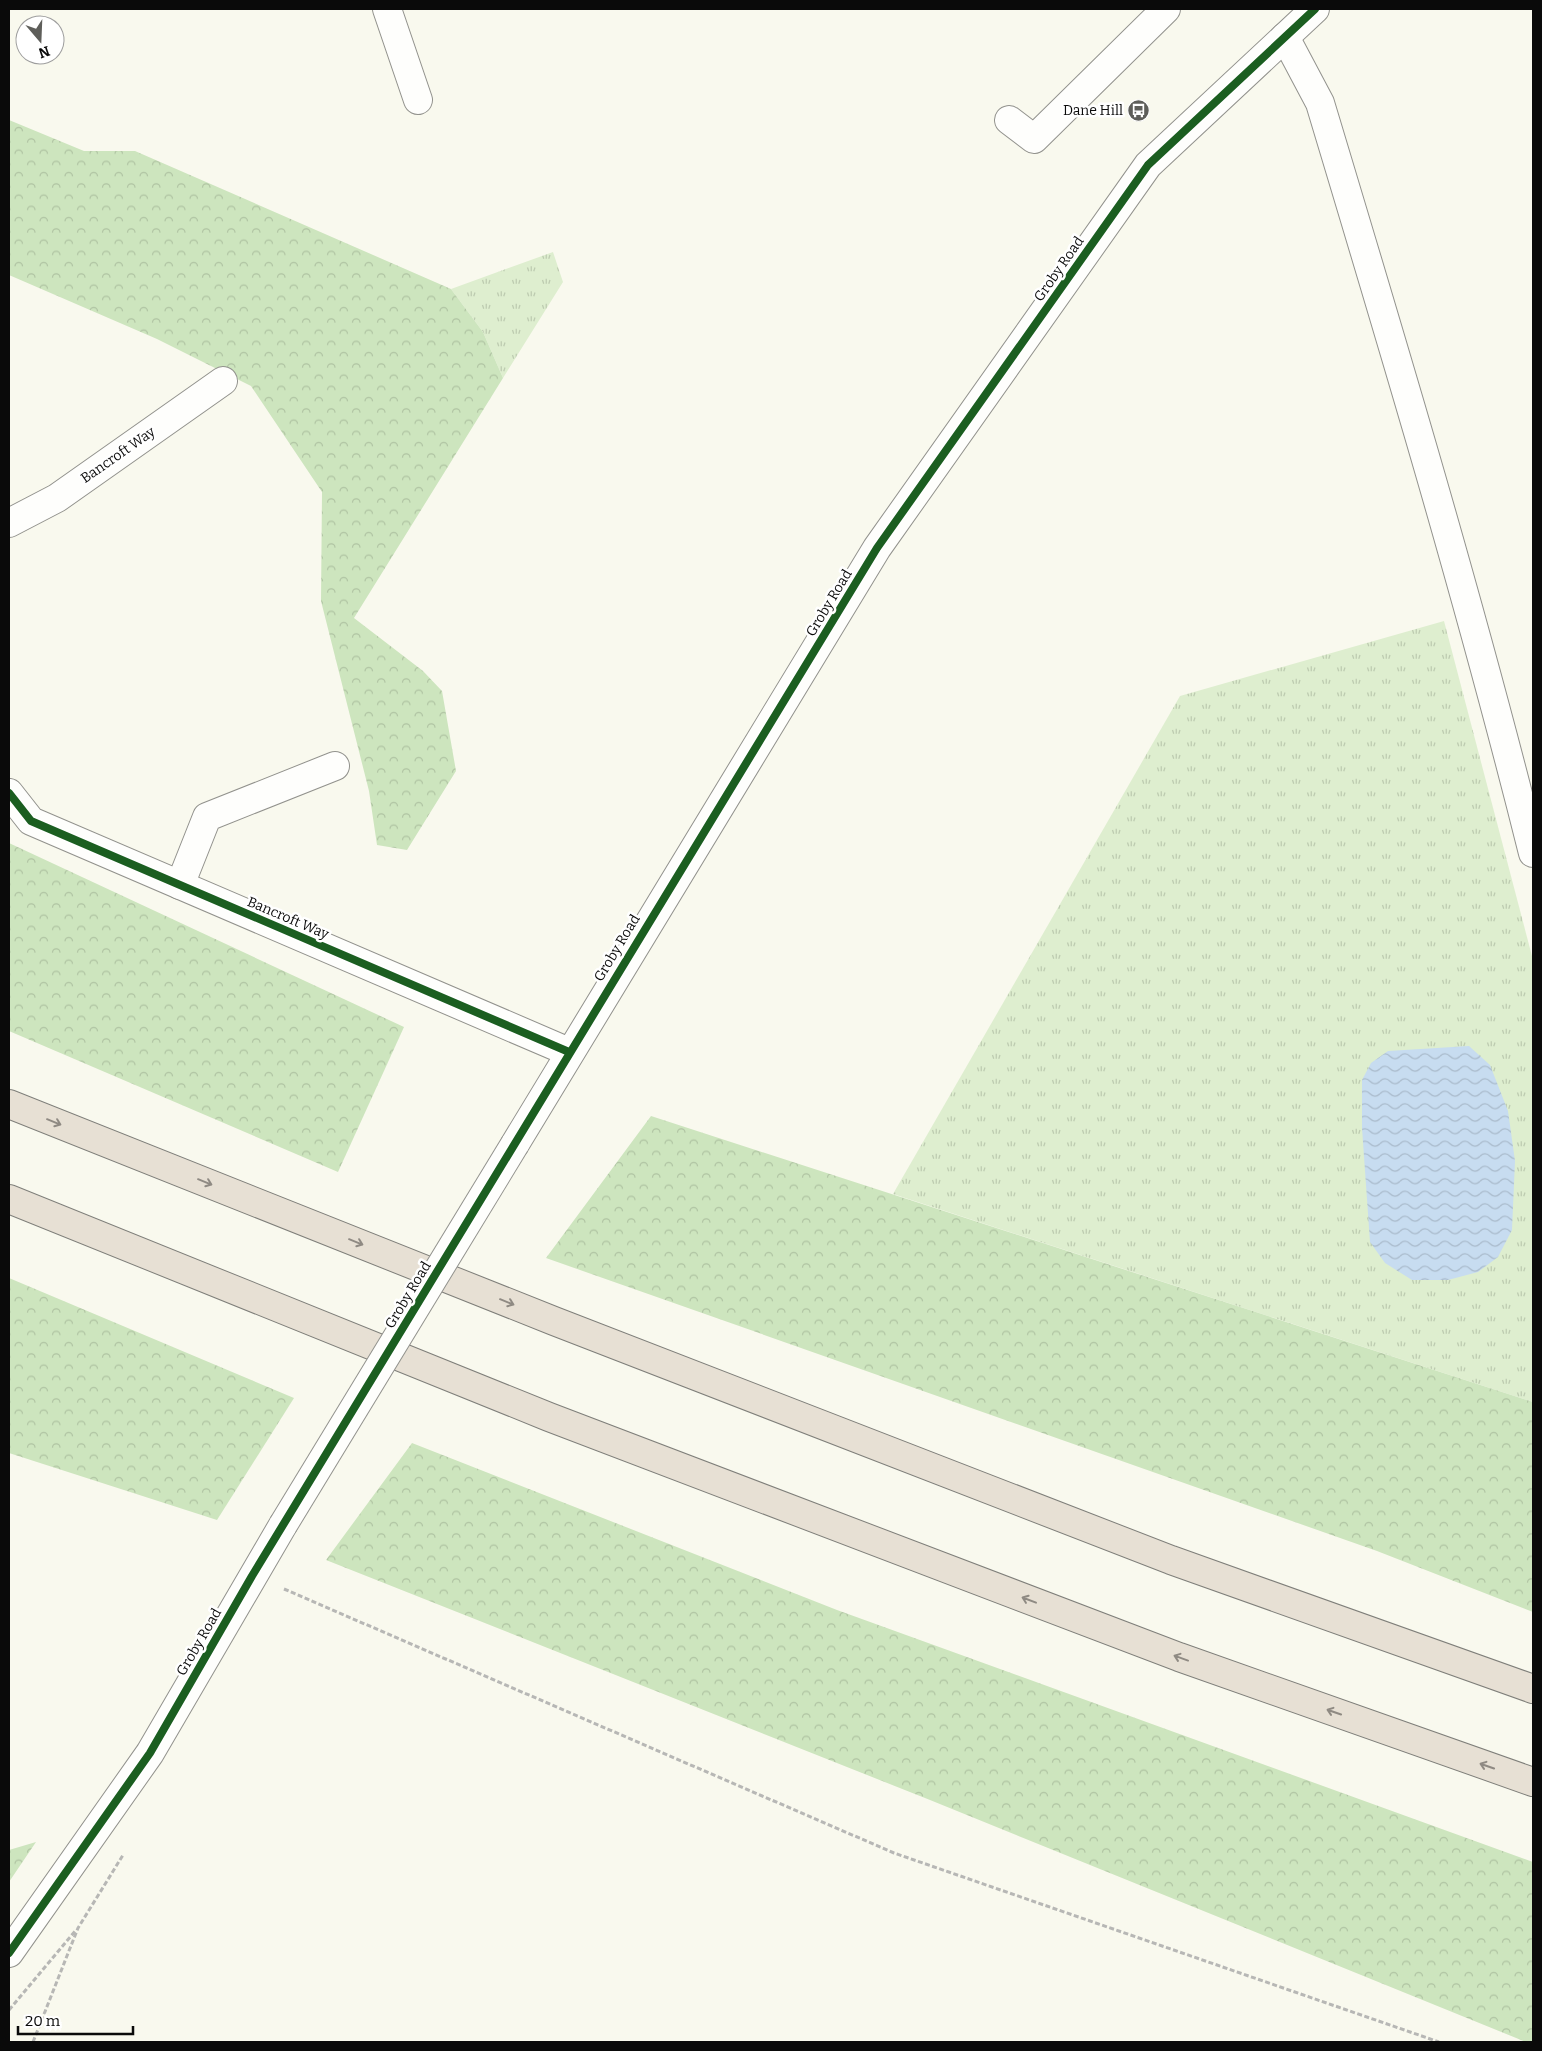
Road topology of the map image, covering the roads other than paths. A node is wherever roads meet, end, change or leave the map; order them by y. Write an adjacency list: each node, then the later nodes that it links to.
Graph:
1 (387, 9): 5 (street)
2 (1166, 9): 6 (street)
3 (1315, 9): 4 (street, Groby Road)
4 (1285, 37): 11 (street); 13 (street, Groby Road)
5 (418, 100)
6 (1009, 120)
7 (223, 381): 8 (street, Bancroft Way)
8 (9, 523)
9 (335, 766): 12 (street)
10 (9, 793): 12 (street, Bancroft Way)
11 (1533, 853)
12 (180, 885): 13 (street, Bancroft Way)
13 (569, 1052): 18 (street, Groby Road, bridge)
14 (9, 1104): 16 (highway, one-way to 16)
15 (9, 1199): 17 (highway, one-way to 15)
16 (1533, 1689)
17 (1533, 1782)
18 (9, 1953)

